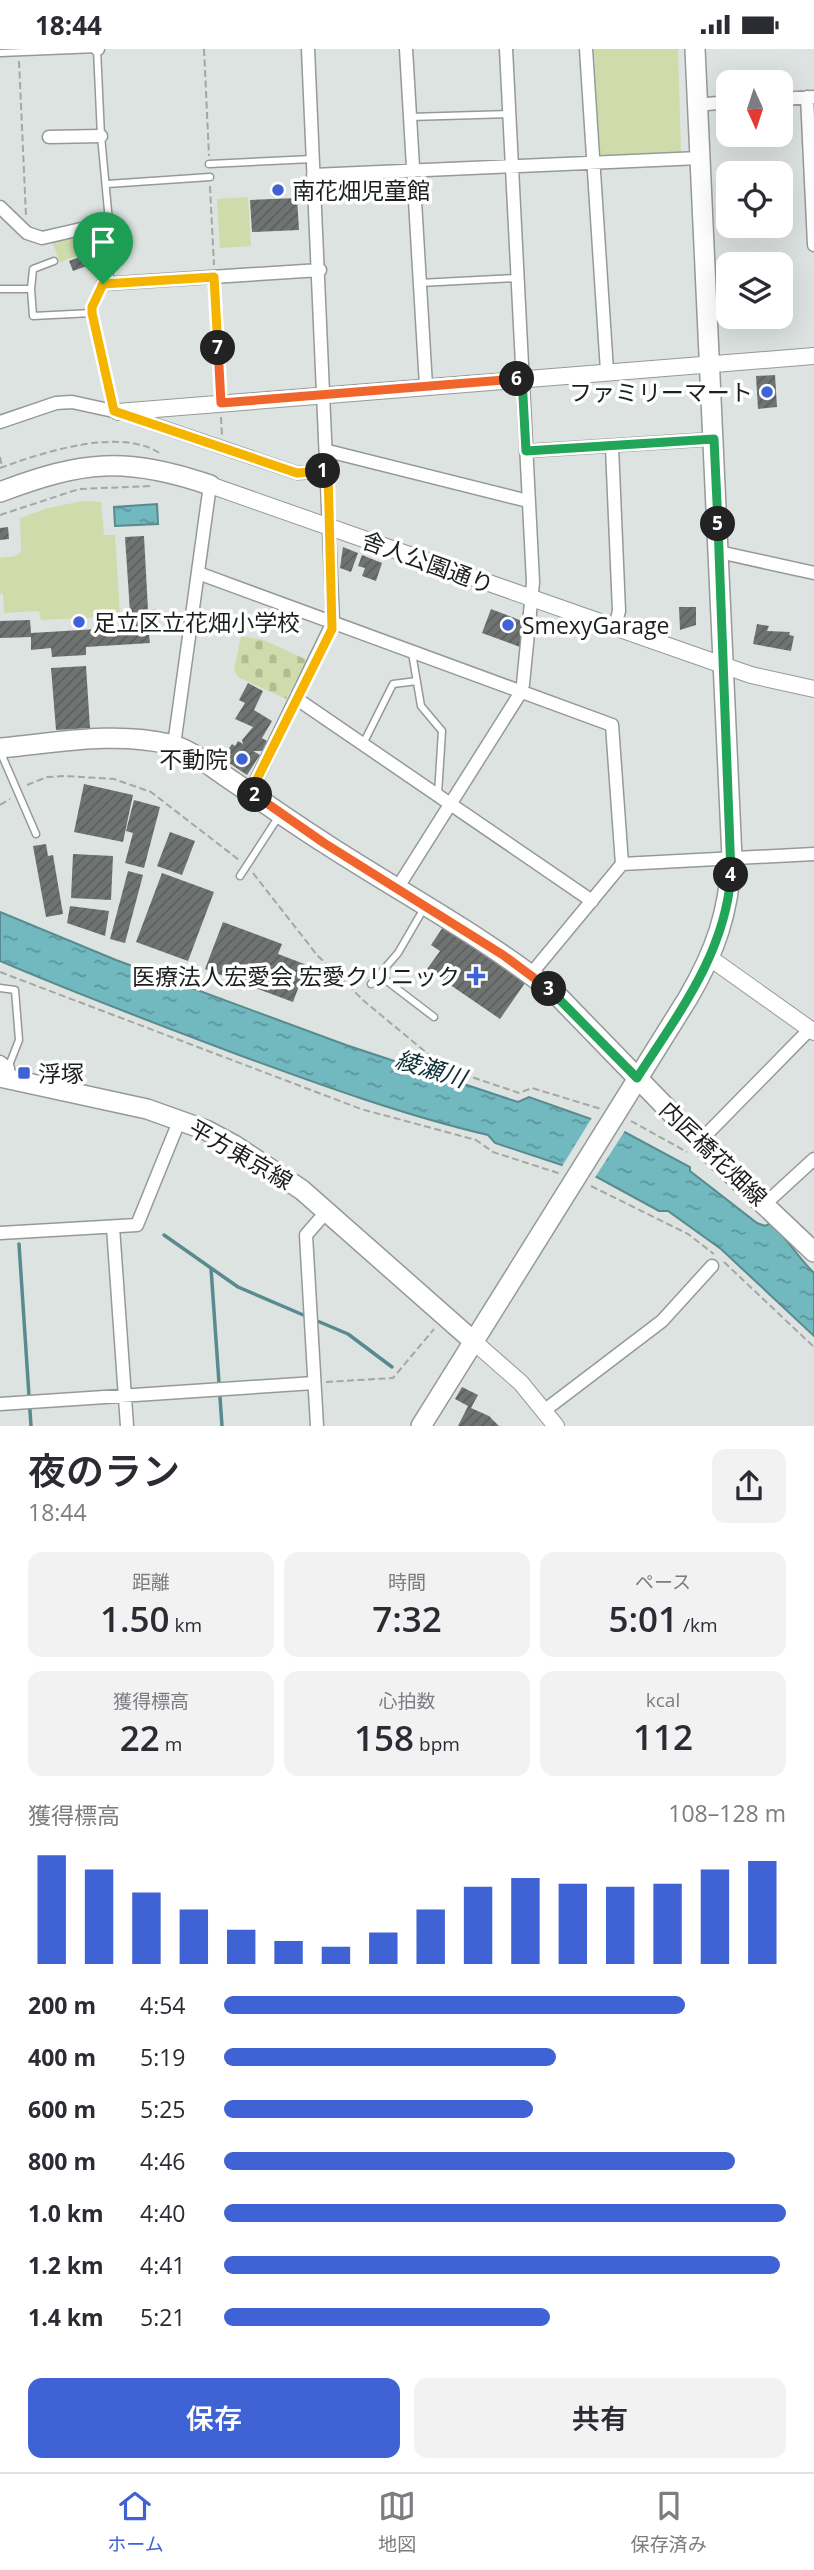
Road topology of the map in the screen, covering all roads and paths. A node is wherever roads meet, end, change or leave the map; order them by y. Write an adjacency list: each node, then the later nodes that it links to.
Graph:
1 (97, 49): 8 (lane); 14 (lane)
2 (308, 49): 17 (street)
3 (406, 49): 13 (street)
4 (506, 49): 12 (street)
5 (586, 49): 19 (street)
6 (695, 49): 11 (main road)
7 (0, 53): 8 (lane)
8 (19, 53): 27 (path)
9 (810, 97): 25 (street)
10 (716, 103): 11 (street)
11 (697, 105): 16 (main road)
12 (510, 114): 13 (lane); 20 (street)
13 (410, 117): 21 (street)
14 (101, 136): 15 (street); 24 (lane)
15 (49, 137)
16 (700, 158): 19 (street); 40 (main road)
17 (312, 159): 18 (lane); 22 (street)
18 (209, 163)
19 (593, 163): 20 (street); 41 (street)
20 (512, 166): 21 (street); 32 (street)
21 (414, 171): 22 (street); 34 (street)
22 (313, 176): 30 (street)
23 (210, 177): 24 (lane)
24 (107, 184): 33 (lane)
25 (813, 199): 28 (street)
26 (0, 208): 27 (street)
27 (27, 233): 33 (street)
28 (814, 245)
29 (54, 261): 36 (lane)
30 (320, 270): 31 (street); 44 (street)
31 (214, 277): 33 (street); 38 (lane)
32 (517, 278): 34 (lane); 42 (street)
33 (105, 281): 37 (lane)
34 (420, 283): 43 (street)
35 (0, 289): 36 (lane)
36 (32, 289): 37 (lane)
37 (92, 313): 46 (lane)
38 (216, 318): 45 (path)
39 (814, 356): 40 (street)
40 (710, 363): 41 (street); 48 (main road)
41 (607, 372): 42 (street)
42 (522, 378): 43 (street); 52 (street)
43 (426, 386): 44 (street)
44 (325, 394): 45 (street); 51 (street)
45 (221, 403): 46 (street); 49 (path)
46 (116, 411): 47 (street); 49 (street)
47 (0, 422)
48 (714, 439): 50 (street); 63 (main road)
49 (223, 447): 56 (street)
50 (612, 447): 52 (street); 68 (street)
51 (328, 451): 56 (street); 60 (street)
52 (526, 451): 60 (street)
53 (0, 457): 55 (path)
54 (166, 459): 55 (path)
55 (1, 468)
56 (328, 471): 62 (street)
57 (209, 485): 59 (main road, 舎人公園通り); 62 (street, 舎人公園通り); 64 (street)
58 (160, 486): 61 (path)
59 (0, 492)
60 (528, 501): 66 (street)
61 (0, 515)
62 (331, 527): 66 (street, 舎人公園通り); 67 (street)
63 (719, 552): 65 (street); 70 (main road)
64 (198, 573): 67 (street); 76 (street)
65 (814, 573)
66 (533, 600): 68 (street, 舎人公園通り); 73 (street)
67 (333, 622): 69 (street); 74 (street)
68 (615, 626): 70 (street, 舎人公園通り)
69 (412, 652): 71 (lane); 73 (street)
70 (723, 666): 72 (street, 舎人公園通り); 86 (main road)
71 (416, 681): 75 (lane); 80 (lane)
72 (814, 689)
73 (521, 692): 81 (street); 87 (street)
74 (297, 699): 75 (street); 79 (street)
75 (363, 744): 80 (street)
76 (174, 745): 77 (main road, 内匠橋花畑線); 79 (main road, 内匠橋花畑線)
77 (0, 750): 78 (lane)
78 (18, 791): 82 (path); 84 (lane); 88 (path)
79 (250, 793): 83 (main road, 内匠橋花畑線)
80 (438, 795): 81 (street)
81 (452, 804): 90 (street); 91 (street)
82 (0, 805)
83 (281, 813): 88 (lane); 90 (main road, 内匠橋花畑線)
84 (36, 834)
85 (814, 854): 86 (street)
86 (732, 858): 87 (street); 93 (main road)
87 (622, 864): 91 (street)
88 (245, 866): 89 (lane); 103 (path)
89 (240, 876)
90 (398, 887): 92 (main road, 内匠橋花畑線)
91 (592, 901): 95 (street)
92 (426, 905): 95 (main road, 内匠橋花畑線); 96 (lane)
93 (710, 958): 100 (street); 102 (main road)
94 (0, 972): 107 (path)
95 (531, 974): 102 (main road, 内匠橋花畑線)
96 (379, 975): 97 (lane); 99 (lane)
97 (370, 984)
98 (0, 988): 101 (lane)
99 (434, 1017)
100 (812, 1031): 105 (street)
101 (4, 1071): 104 (main road, 平方東京線)
102 (637, 1078): 103 (main road); 105 (main road, 内匠橋花畑線)
103 (606, 1115): 107 (main road)
104 (180, 1119): 109 (main road, 平方東京線); 110 (street)
105 (700, 1141): 108 (main road, 内匠橋花畑線)
106 (814, 1159): 108 (street)
107 (568, 1175): 115 (main road)
108 (766, 1203): 112 (main road, 内匠橋花畑線)
109 (326, 1212): 114 (main road, 平方東京線); 116 (street)
110 (113, 1227): 111 (street); 117 (street)
111 (0, 1233)
112 (814, 1252)
113 (712, 1266): 119 (street)
114 (445, 1317): 115 (main road, 平方東京線); 116 (path)
115 (472, 1340): 119 (street); 122 (main road)
116 (314, 1383): 117 (street); 121 (street)
117 (125, 1396): 118 (street); 120 (street)
118 (0, 1404)
119 (547, 1419)
120 (127, 1426)
121 (317, 1426)
122 (421, 1426)

